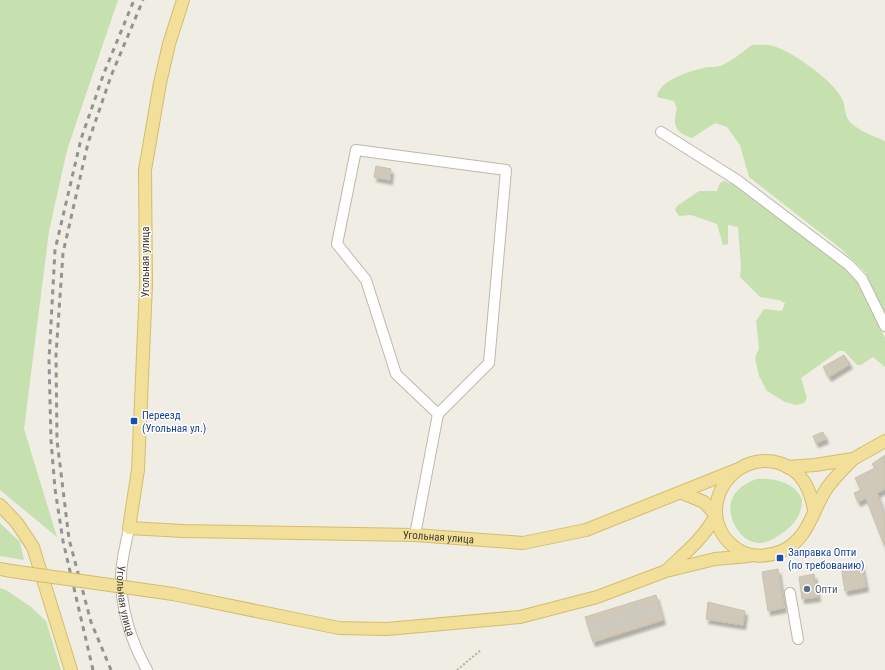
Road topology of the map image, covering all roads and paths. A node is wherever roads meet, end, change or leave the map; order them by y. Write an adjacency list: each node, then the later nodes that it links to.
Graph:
1 (183, 0): 13 (main road, Угольная улица)
2 (661, 132): 3 (street)
3 (885, 326)
4 (438, 414): 4 (street); 14 (street)
5 (885, 441): 6 (main road)
6 (853, 459): 7 (main road); 11 (main road)
7 (787, 467): 8 (main road); 11 (main road)
8 (736, 470): 9 (main road, Угольная улица); 12 (main road)
9 (682, 493): 12 (main road); 14 (main road, Угольная улица)
10 (0, 505): 21 (main road)
11 (814, 510): 15 (main road)
12 (716, 515): 15 (main road); 17 (main road)
13 (129, 528): 14 (main road, Угольная улица); 22 (street, Угольная улица)
14 (415, 534)
15 (749, 556): 17 (main road)
16 (5, 570): 17 (main road, bridge)
17 (666, 571)
18 (790, 593): 19 (street)
19 (798, 639)
20 (481, 650): 23 (path)
21 (72, 670)
22 (147, 670)
23 (457, 670)

